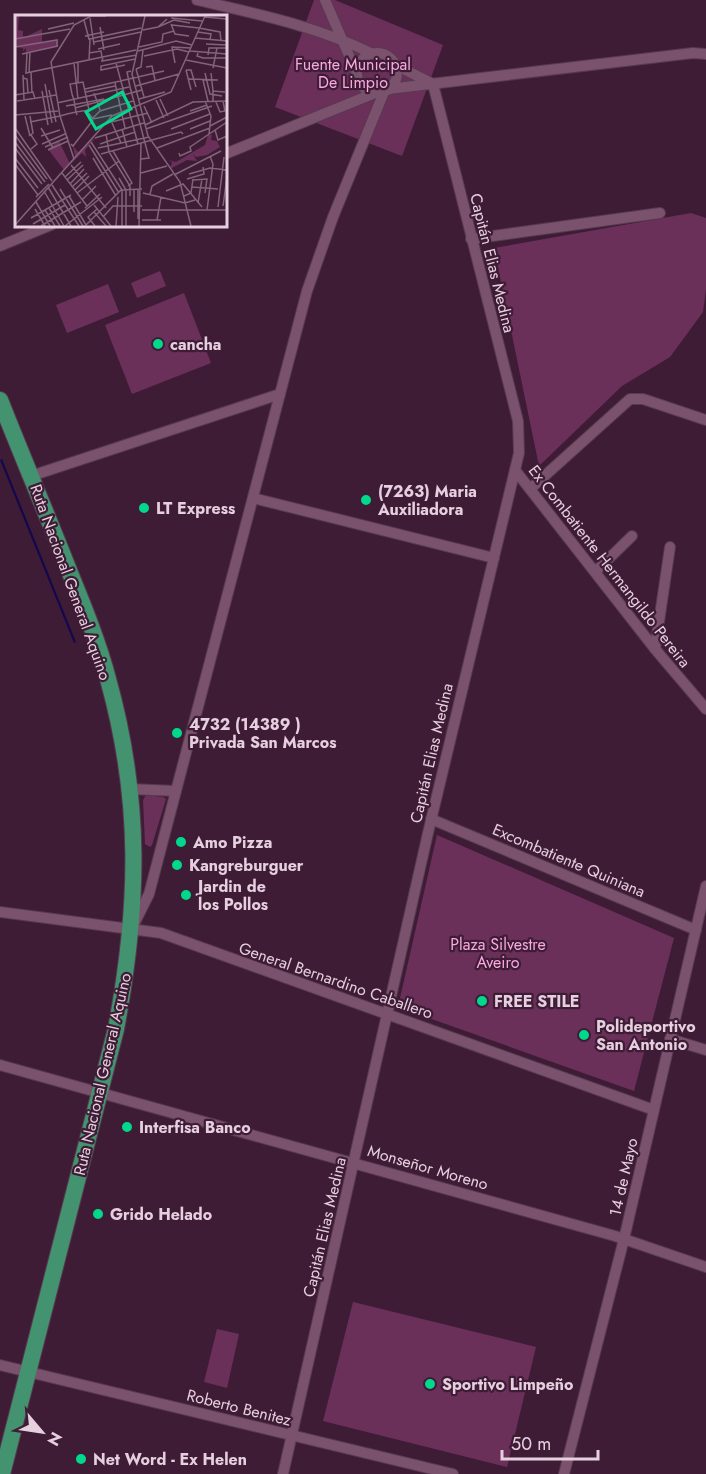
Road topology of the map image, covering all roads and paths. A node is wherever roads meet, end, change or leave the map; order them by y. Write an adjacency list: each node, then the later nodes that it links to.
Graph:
1 (197, 0): 3 (street)
2 (325, 0): 3 (street)
3 (342, 39): 4 (street); 7 (street)
4 (372, 54): 6 (street); 7 (street)
5 (706, 54): 8 (street)
6 (394, 64): 8 (street); 9 (street)
7 (357, 76): 9 (street)
8 (433, 84): 9 (street); 13 (street, Capitán Elias Medina)
9 (382, 92): 10 (street); 15 (street)
10 (226, 154)
11 (660, 213): 13 (street)
12 (49, 226): 14 (street)
13 (471, 239): 18 (street, Capitán Elias Medina)
14 (0, 246)
15 (280, 394): 19 (street); 21 (street)
16 (1, 407): 19 (highway, Ruta Nacional General Aquino)
17 (706, 420): 20 (street)
18 (515, 470): 20 (street, Ex Combatiente Hermangildo Pereira); 24 (street, Capitán Elias Medina)
19 (32, 476): 28 (highway, Ruta Nacional General Aquino)
20 (530, 489): 25 (street, Ex Combatiente Hermangildo Pereira)
21 (253, 498): 24 (street); 29 (street)
22 (632, 536): 25 (street)
23 (670, 547): 26 (street)
24 (494, 558): 30 (street, Capitán Elias Medina)
25 (595, 572): 26 (street, Ex Combatiente Hermangildo Pereira)
26 (655, 650): 27 (street, Ex Combatiente Hermangildo Pereira)
27 (706, 709)
28 (130, 789): 29 (street); 34 (highway, Ruta Nacional General Aquino)
29 (176, 791): 34 (street)
30 (431, 819): 35 (street, Excombatiente Quiniana); 36 (street, Capitán Elias Medina)
31 (706, 886): 32 (street, 14 de Mayo)
32 (705, 899): 35 (street, 14 de Mayo)
33 (0, 912): 34 (street, General Bernardino Caballero)
34 (131, 929): 36 (street, General Bernardino Caballero); 40 (highway, Ruta Nacional General Aquino)
35 (696, 930): 37 (street, 14 de Mayo)
36 (387, 1013): 41 (street, General Bernardino Caballero); 42 (street, Capitán Elias Medina)
37 (670, 1039): 38 (street); 41 (street, 14 de Mayo)
38 (706, 1050)
39 (0, 1065): 40 (street, Monseñor Moreno)
40 (100, 1093): 42 (street, Monseñor Moreno); 46 (highway, Ruta Nacional General Aquino)
41 (654, 1110): 43 (street, 14 de Mayo)
42 (354, 1162): 43 (street, Monseñor Moreno); 47 (street, Capitán Elias Medina)
43 (624, 1239): 44 (street, Monseñor Moreno); 51 (street, 14 de Mayo)
44 (706, 1267)
45 (0, 1365): 46 (street, Roberto Benitez)
46 (24, 1370): 47 (street, Roberto Benitez); 48 (highway, Ruta Nacional General Aquino)
47 (292, 1435): 49 (street, Capitán Elias Medina); 50 (street, Roberto Benitez)
48 (2, 1474)
49 (283, 1474)
50 (453, 1474)
51 (564, 1474)

